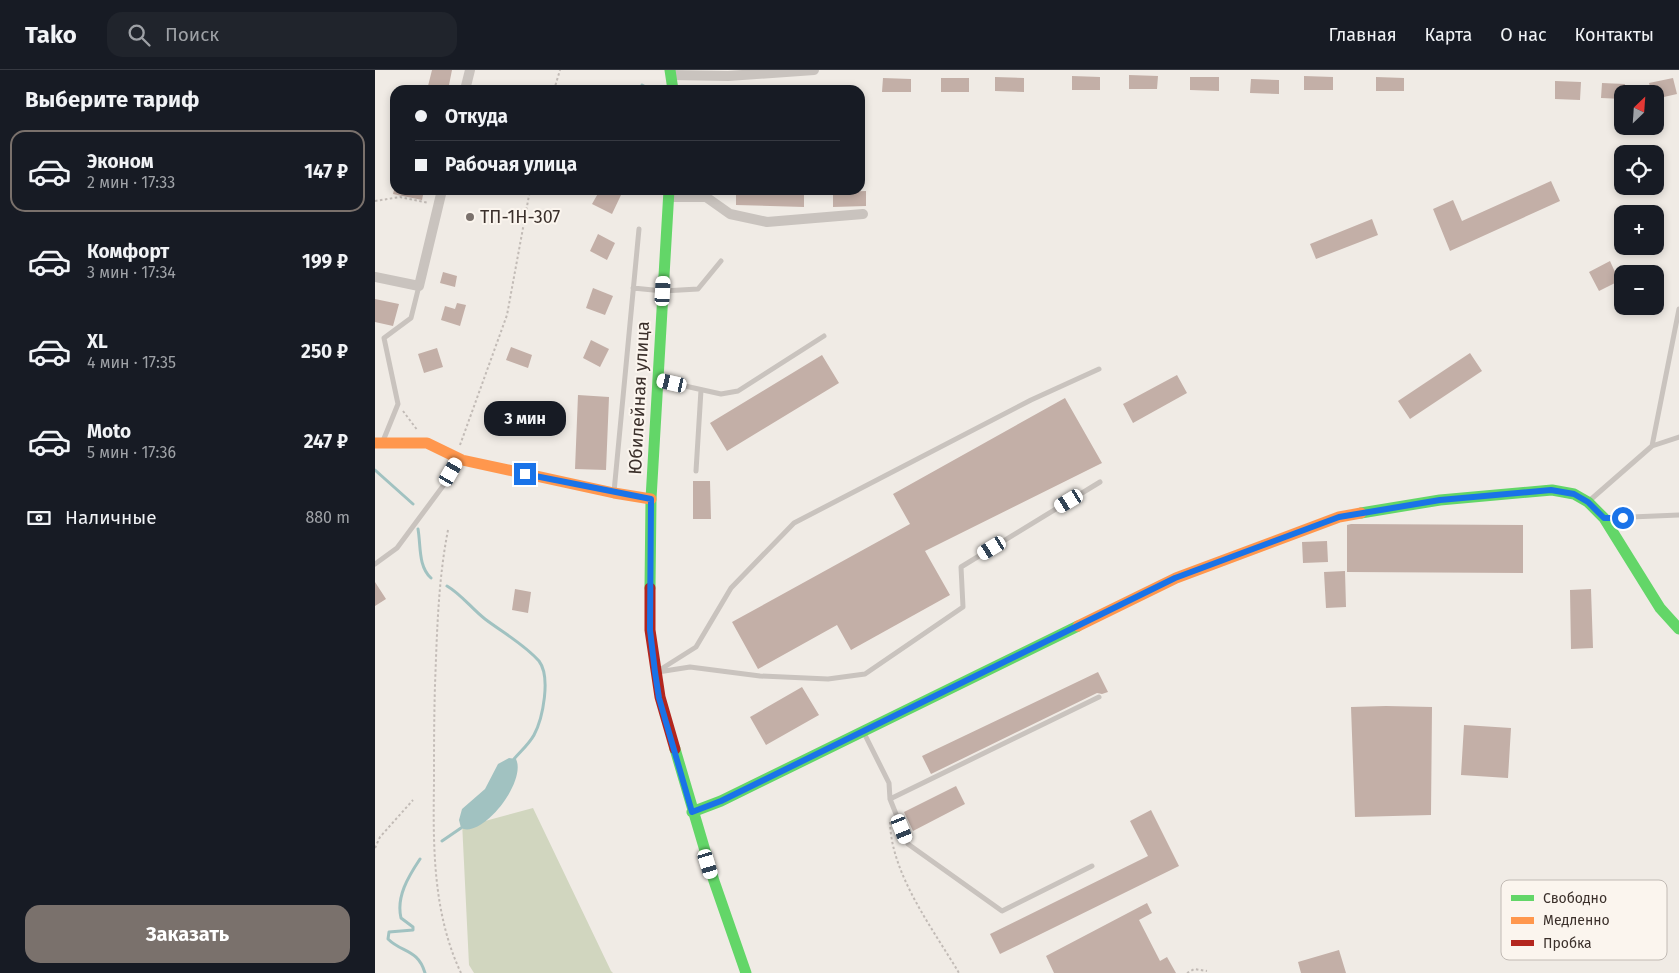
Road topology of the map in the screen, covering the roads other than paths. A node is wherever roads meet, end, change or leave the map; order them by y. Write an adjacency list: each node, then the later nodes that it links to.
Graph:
1 (470, 70): 4 (street)
2 (814, 70): 3 (street)
3 (671, 73)
4 (466, 85)
5 (441, 195): 12 (street)
6 (669, 195): 14 (street, Юбилейная улица)
7 (681, 195): 8 (street)
8 (863, 214)
9 (639, 229): 13 (lane)
10 (721, 261): 14 (lane)
11 (375, 277): 12 (street)
12 (419, 286): 21 (lane)
13 (633, 288): 14 (lane); 26 (lane)
14 (663, 291): 18 (street, Юбилейная улица)
15 (1679, 310): 22 (lane)
16 (824, 336): 19 (lane)
17 (1099, 369): 33 (lane)
18 (658, 380): 19 (lane); 27 (street, Юбилейная улица)
19 (701, 390): 24 (lane)
20 (1679, 437): 22 (lane)
21 (378, 443): 23 (street)
22 (1651, 446): 28 (lane)
23 (457, 458): 26 (street); 31 (lane)
24 (696, 471)
25 (1100, 482): 33 (lane)
26 (614, 493): 27 (street)
27 (651, 499): 33 (street, Юбилейная улица)
28 (1588, 502): 30 (street); 35 (street)
29 (1679, 515): 30 (lane)
30 (1604, 518): 32 (street)
31 (375, 564)
32 (1679, 629)
33 (655, 672): 37 (street, Юбилейная улица)
34 (1099, 697): 36 (lane)
35 (863, 731): 36 (lane); 37 (street)
36 (889, 799): 38 (lane)
37 (692, 812): 39 (street, Юбилейная улица)
38 (1093, 866)
39 (746, 973)

